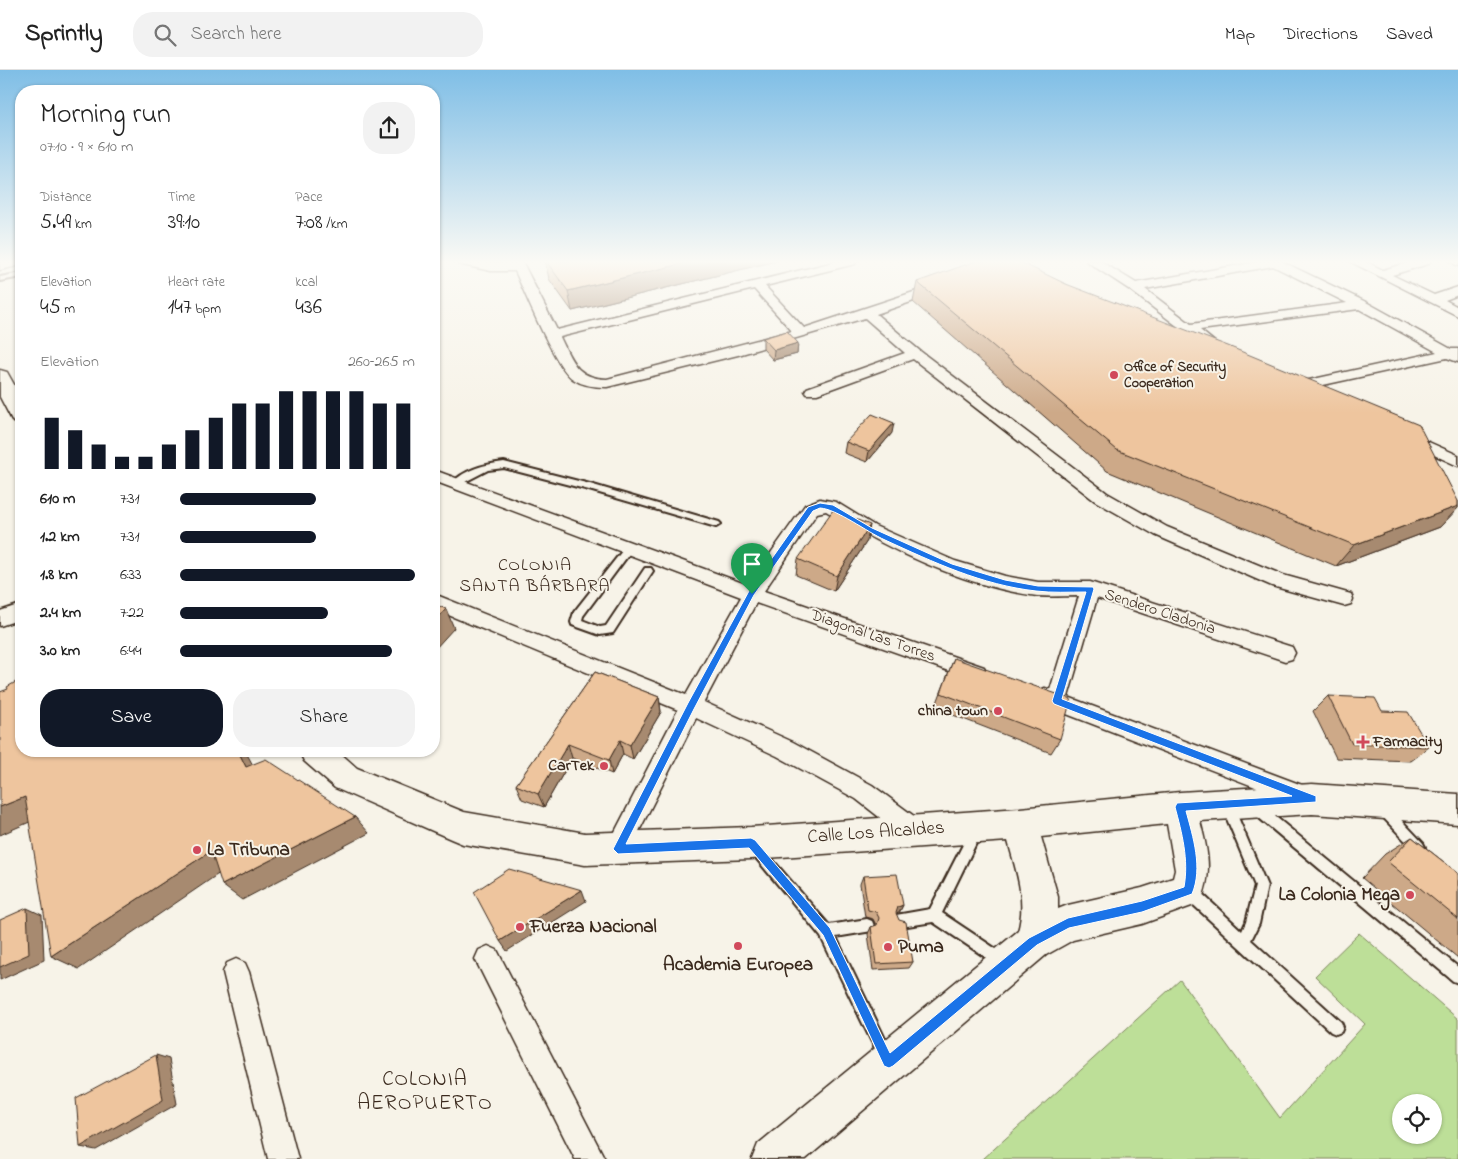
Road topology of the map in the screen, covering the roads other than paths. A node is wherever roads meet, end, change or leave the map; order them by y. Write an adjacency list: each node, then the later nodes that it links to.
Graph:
1 (540, 312): 11 (street)
2 (644, 312): 11 (street)
3 (781, 312): 10 (street)
4 (871, 312): 8 (street)
5 (1167, 312): 9 (street)
6 (1310, 312): 9 (street)
7 (1374, 312): 14 (street)
8 (868, 313): 10 (street); 13 (street)
9 (1188, 328): 12 (street)
10 (800, 333): 11 (street)
11 (551, 335)
12 (1196, 352)
13 (915, 354): 16 (street); 30 (street)
14 (1455, 354): 17 (street)
15 (0, 376): 18 (main road)
16 (812, 391)
17 (1314, 400)
18 (15, 405)
19 (1394, 432): 21 (street)
20 (1458, 447): 21 (street)
21 (1440, 451): 22 (street)
22 (1458, 461)
23 (440, 479): 24 (street, Diagonal Las Torres)
24 (456, 483): 25 (lane); 26 (street, Diagonal Las Torres)
25 (716, 524)
26 (629, 548): 27 (lane); 29 (street, Diagonal Las Torres)
27 (648, 571)
28 (1090, 589): 29 (street, Sendero Cladonia); 34 (street, Sendero Cladonia); 37 (street)
29 (752, 594): 35 (street, Diagonal Las Torres); 38 (street)
30 (1344, 599)
31 (440, 603): 38 (street)
32 (15, 613): 33 (street)
33 (0, 619)
34 (1285, 653)
35 (992, 678)
36 (1029, 691): 37 (street)
37 (1057, 701): 40 (street)
38 (691, 706): 47 (street); 49 (street)
39 (322, 757): 49 (main road, Calle Los Alcaldes)
40 (1312, 799): 41 (main road, Calle Los Alcaldes); 42 (main road, Calle Los Alcaldes)
41 (1238, 803): 43 (main road, Calle Los Alcaldes); 56 (lane); 60 (lane)
42 (1379, 804): 44 (main road, Calle Los Alcaldes); 50 (lane)
43 (1180, 807): 45 (main road, Calle Los Alcaldes); 51 (main road)
44 (1458, 809)
45 (1020, 824): 46 (main road, Calle Los Alcaldes); 57 (main road)
46 (978, 826): 47 (main road, Calle Los Alcaldes); 52 (lane)
47 (914, 830): 48 (main road, Calle Los Alcaldes)
48 (751, 843): 49 (main road, Calle Los Alcaldes); 55 (lane)
49 (618, 849)
50 (1430, 859)
51 (1188, 891): 56 (lane); 57 (main road)
52 (934, 915): 53 (lane); 57 (lane)
53 (901, 920)
54 (867, 926): 55 (lane)
55 (826, 932): 62 (lane)
56 (1243, 942): 61 (lane)
57 (1019, 953): 62 (main road)
58 (488, 959): 64 (street)
59 (236, 972): 63 (street)
60 (1458, 976)
61 (1336, 1027)
62 (889, 1062): 65 (main road)
63 (283, 1159)
64 (590, 1159)
65 (773, 1159)

